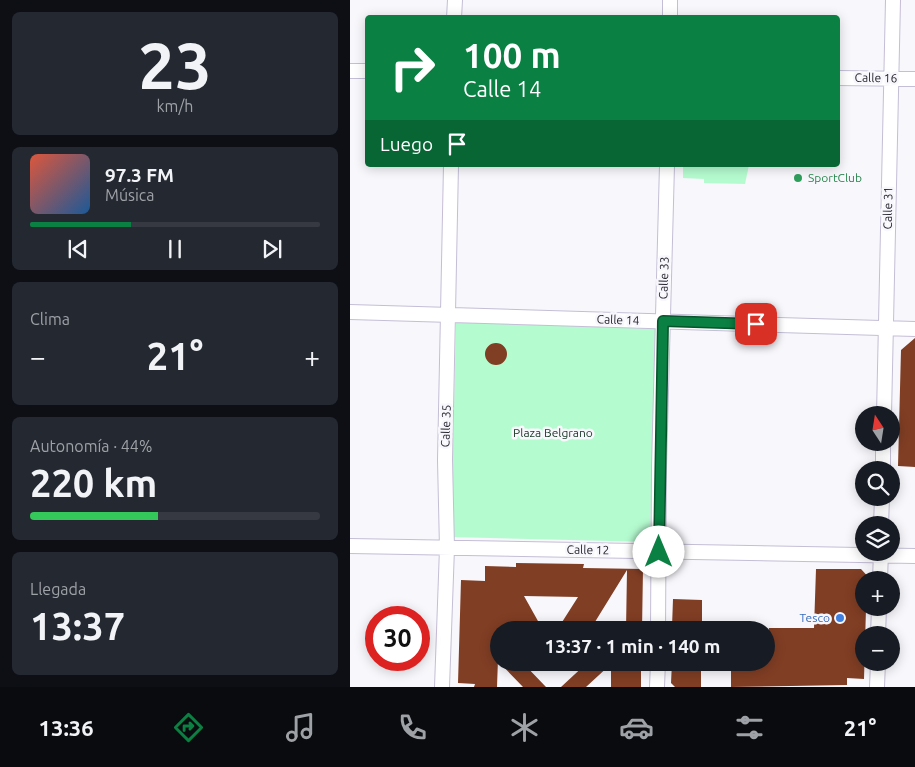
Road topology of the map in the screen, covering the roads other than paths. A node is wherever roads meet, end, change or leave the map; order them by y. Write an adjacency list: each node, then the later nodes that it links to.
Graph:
1 (455, 0): 4 (street)
2 (670, 0): 5 (street)
3 (893, 0): 9 (street, Calle 31)
4 (454, 15)
5 (670, 15)
6 (350, 71): 7 (street)
7 (365, 71)
8 (840, 78): 9 (street, Calle 16)
9 (891, 78): 10 (street, Calle 16); 16 (street, Calle 31)
10 (915, 79)
11 (451, 167): 14 (street, Calle 35)
12 (667, 167): 15 (street, Calle 33)
13 (350, 312): 14 (street, Calle 14)
14 (449, 315): 15 (street, Calle 14); 20 (street, Calle 35)
15 (663, 321): 16 (street, Calle 14); 21 (street, Calle 33)
16 (886, 329): 17 (street, Calle 14); 18 (street, Calle 31)
17 (915, 329)
18 (884, 406)
19 (350, 546): 20 (street, Calle 12)
20 (447, 548): 21 (street, Calle 12); 28 (street, Calle 35)
21 (659, 552): 22 (street, Calle 12); 25 (street, Calle 33)
22 (855, 554)
23 (900, 555): 24 (street, Calle 12)
24 (915, 556)
25 (658, 621)
26 (658, 671): 29 (street)
27 (878, 671): 30 (street)
28 (442, 687)
29 (657, 687)
30 (877, 687)

